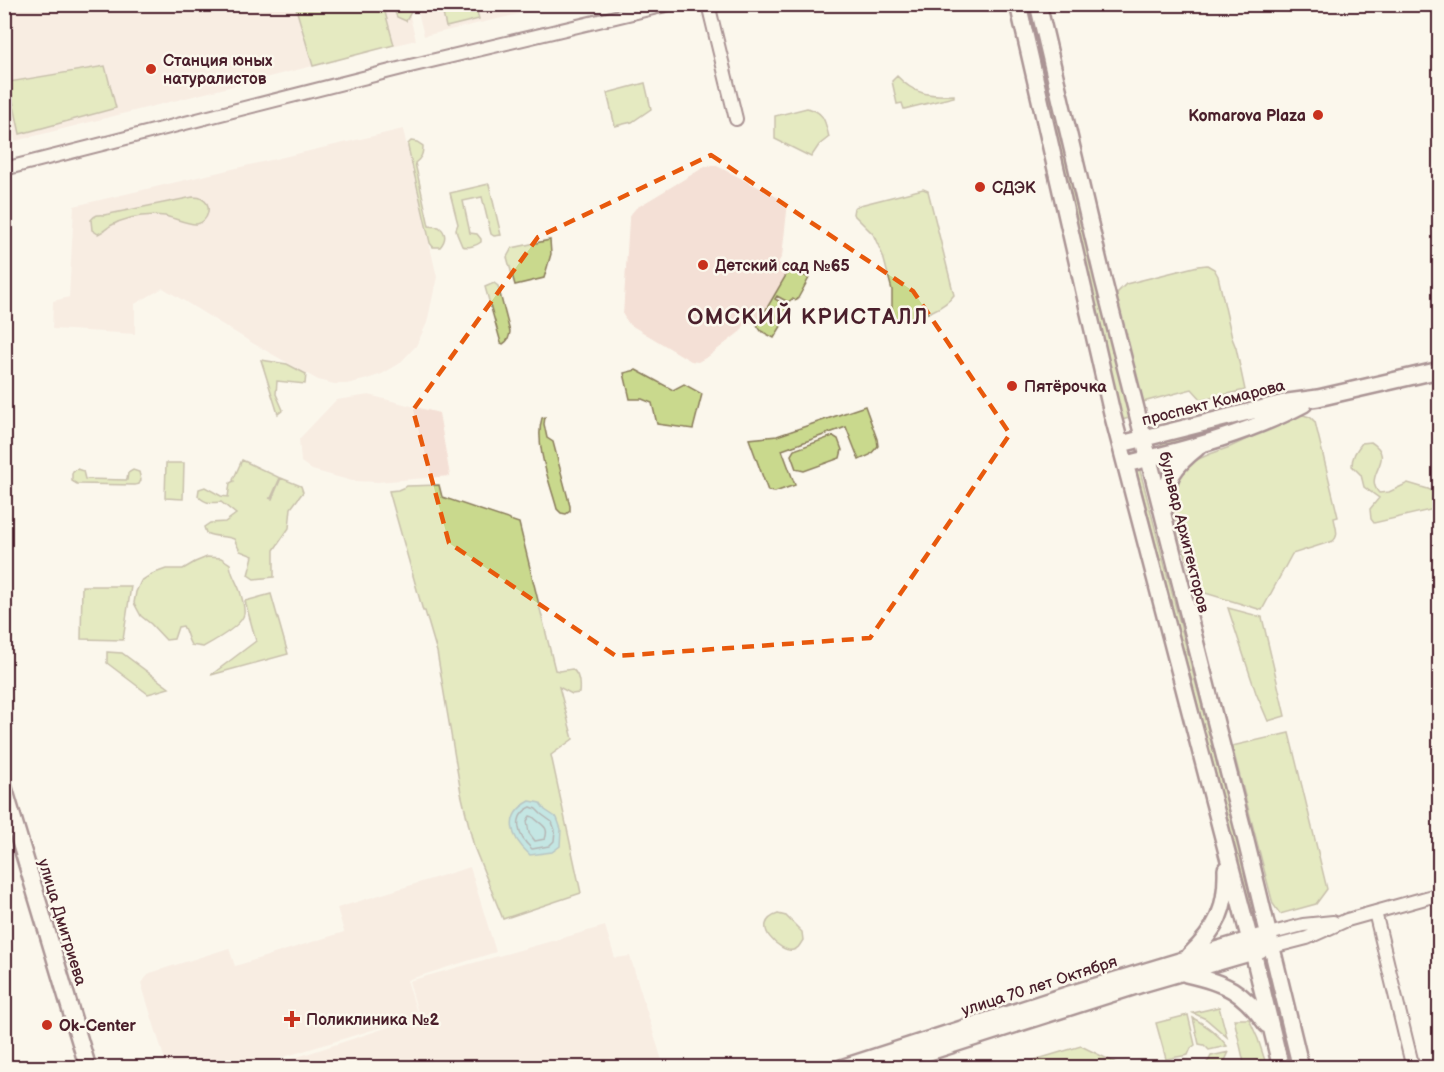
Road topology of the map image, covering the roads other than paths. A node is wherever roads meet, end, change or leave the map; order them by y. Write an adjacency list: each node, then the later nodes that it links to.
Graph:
1 (670, 4): 6 (street)
2 (708, 4): 5 (street)
3 (1018, 4): 10 (main road)
4 (1038, 4): 9 (main road, бульвар Архитекторов)
5 (736, 119)
6 (4, 169)
7 (1440, 370): 8 (main road, проспект Комарова)
8 (1314, 399): 9 (main road, проспект Комарова); 11 (main road, проспект Комарова)
9 (1143, 438): 10 (main road, проспект Комарова); 12 (main road, бульвар Архитекторов)
10 (1120, 444): 13 (main road)
11 (1201, 446): 12 (main road, проспект Комарова); 14 (main road)
12 (1148, 459): 13 (main road, проспект Комарова); 14 (main road, бульвар Архитекторов)
13 (1126, 464): 16 (main road)
14 (1165, 526): 19 (main road, бульвар Архитекторов)
15 (4, 788): 24 (main road, улица Дмитриева)
16 (1225, 845): 20 (main road); 21 (main road)
17 (1440, 894): 18 (street)
18 (1376, 912): 19 (street); 29 (street)
19 (1271, 941): 20 (main road, улица 70 лет Октября); 28 (main road, бульвар Архитекторов)
20 (1251, 946): 21 (main road, улица 70 лет Октября); 22 (main road, улица 70 лет Октября); 23 (main road)
21 (1187, 957): 25 (main road, улица 70 лет Октября)
22 (1183, 973): 23 (main road); 26 (main road, улица 70 лет Октября)
23 (1272, 1032): 27 (main road)
24 (88, 1068)
25 (841, 1068)
26 (879, 1068)
27 (1281, 1068)
28 (1301, 1068)
29 (1413, 1068)

